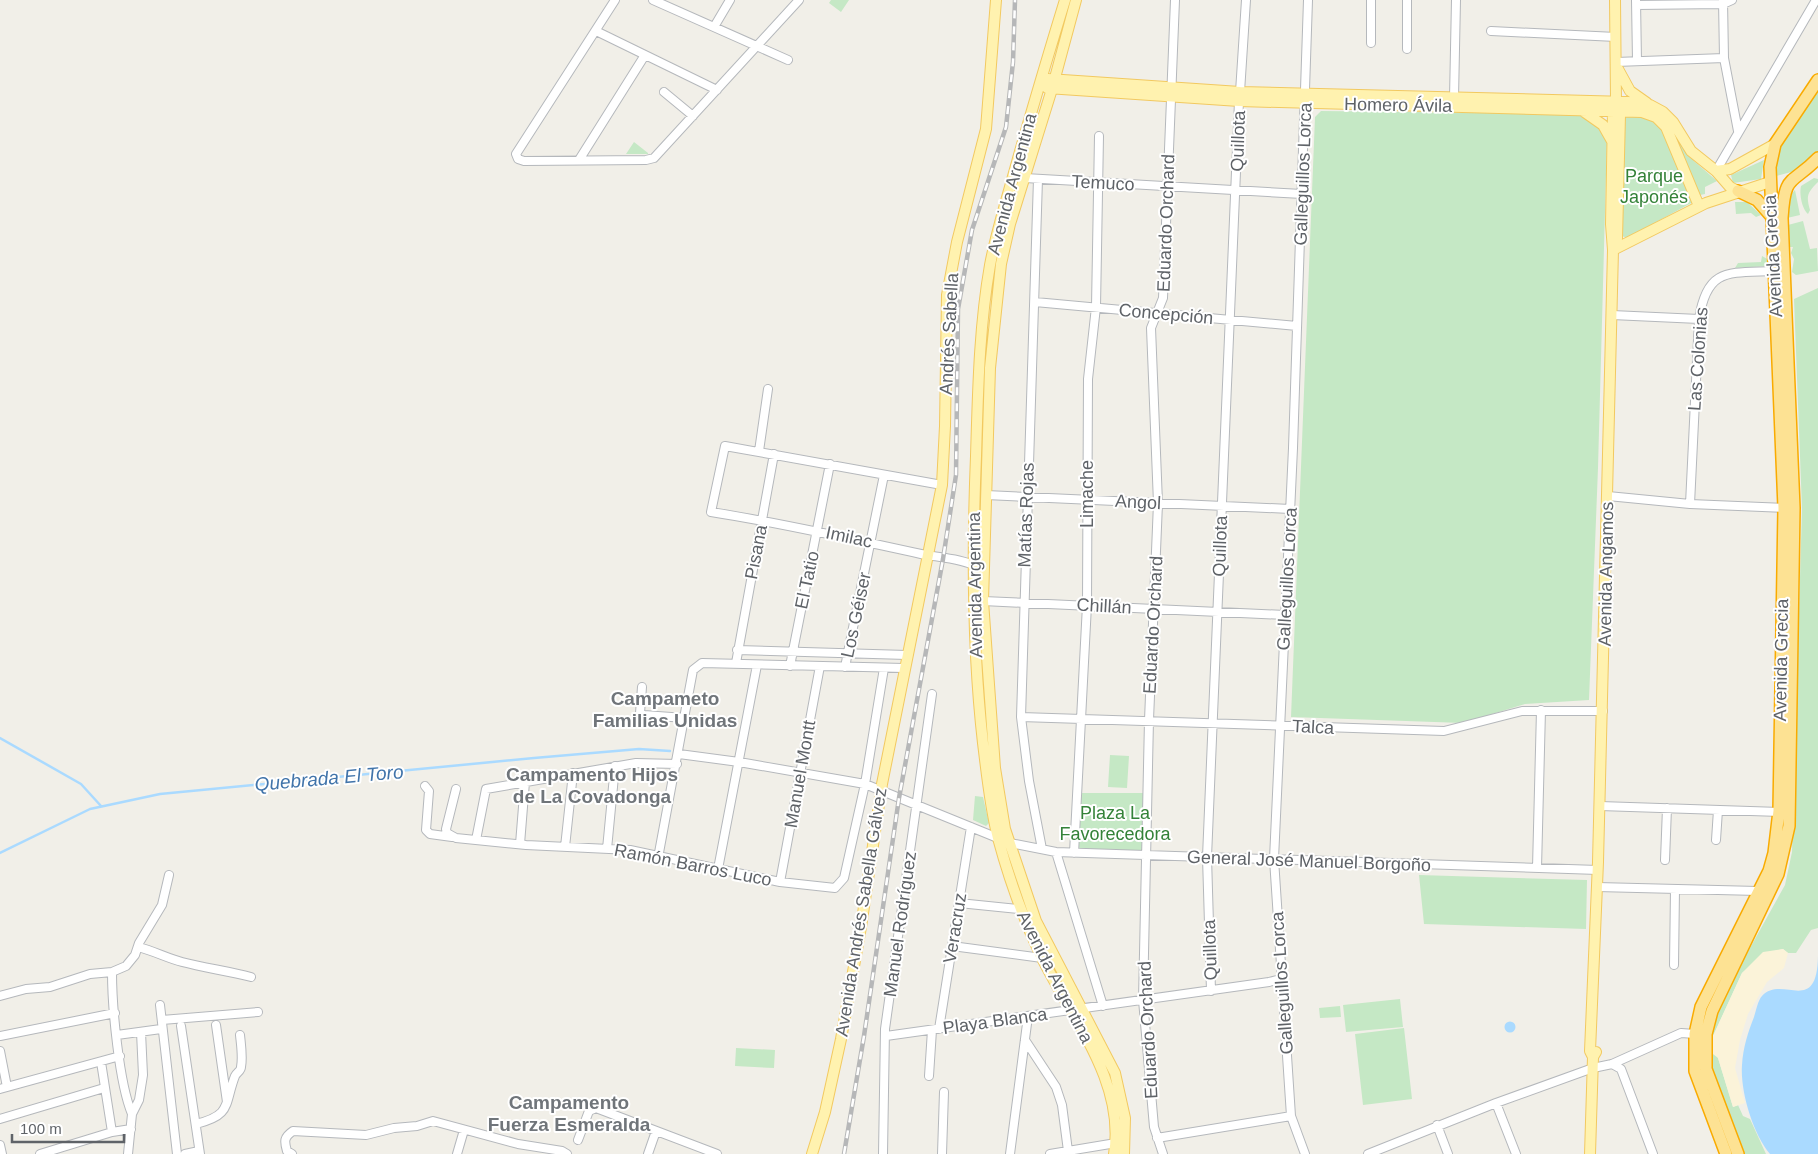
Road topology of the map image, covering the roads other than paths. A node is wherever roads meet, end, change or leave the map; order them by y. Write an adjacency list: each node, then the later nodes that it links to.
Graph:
1 (615, 0): 21 (street)
2 (653, 0): 17 (street)
3 (730, 0): 20 (street)
4 (799, 0): 25 (street)
5 (996, 0): 79 (main road, Andrés Sabella)
6 (1065, 0): 33 (main road, Avenida Argentina)
7 (1076, 0): 34 (main road, Avenida Argentina)
8 (1175, 0): 37 (street, Eduardo Orchard)
9 (1246, 0): 38 (street, Quillota)
10 (1308, 0): 40 (street, Galleguillos Lorca)
11 (1371, 0): 24 (street)
12 (1407, 0): 26 (street)
13 (1456, 0): 39 (street)
14 (1615, 0): 23 (main road, Avenida Angamos)
15 (1732, 0): 19 (street)
16 (1816, 0): 45 (street)
17 (665, 2): 20 (street)
18 (1636, 2): 19 (street); 30 (street)
19 (1723, 2): 28 (street)
20 (714, 27): 25 (street)
21 (596, 31): 27 (street); 50 (street)
22 (1491, 31): 23 (street)
23 (1616, 37): 31 (main road, Avenida Angamos)
24 (1371, 44)
25 (757, 47): 29 (street); 35 (street)
26 (1407, 49)
27 (645, 55): 35 (street); 50 (street)
28 (1724, 58): 30 (street); 45 (street)
29 (788, 60)
30 (1637, 61): 31 (street)
31 (1616, 64): 41 (main road); 42 (main road, Avenida Angamos)
32 (1818, 80): 48 (highway)
33 (1040, 82): 34 (main road, Homero Ávila); 93 (main road, Avenida Argentina)
34 (1054, 84): 37 (main road, Homero Ávila); 54 (main road, Avenida Argentina)
35 (717, 90): 44 (street)
36 (664, 92): 44 (street)
37 (1171, 93): 38 (main road, Homero Ávila); 59 (street, Eduardo Orchard)
38 (1240, 96): 40 (main road, Homero Ávila); 60 (street, Quillota)
39 (1454, 98): 40 (main road, Homero Ávila); 42 (main road, Homero Ávila)
40 (1306, 99): 43 (main road, Homero Ávila); 62 (street, Galleguillos Lorca)
41 (1650, 105): 42 (main road, Homero Ávila); 52 (main road)
42 (1617, 107): 43 (main road, Homero Ávila); 47 (main road, Avenida Angamos); 63 (main road, Homero Ávila); 65 (main road, Avenida Angamos)
43 (1582, 110): 47 (main road)
44 (693, 116): 50 (street)
45 (1738, 131): 52 (street)
46 (1100, 136): 56 (street, Limache)
47 (1612, 142): 65 (main road, Avenida Angamos)
48 (1775, 144): 51 (main road); 57 (highway, Avenida Grecia)
49 (1818, 158): 53 (highway)
50 (579, 160)
51 (1730, 169): 52 (main road); 58 (main road)
52 (1716, 171): 58 (main road)
53 (1798, 173): 57 (highway); 87 (highway, Avenida Grecia)
54 (1025, 178): 55 (street, Temuco); 80 (main road, Avenida Argentina)
55 (1038, 179): 56 (street, Temuco); 67 (street, Matías Rojas)
56 (1100, 182): 59 (street, Temuco); 68 (street, Limache)
57 (1770, 182): 61 (main road); 64 (highway, Avenida Grecia)
58 (1726, 183): 61 (main road)
59 (1168, 186): 60 (street, Temuco); 69 (street, Eduardo Orchard)
60 (1236, 190): 62 (street, Temuco); 72 (street, Quillota)
61 (1738, 191): 63 (main road); 64 (highway)
62 (1302, 194): 73 (street, Galleguillos Lorca)
63 (1699, 206): 65 (main road)
64 (1770, 216): 66 (highway, Avenida Grecia)
65 (1613, 250): 70 (main road, Avenida Angamos)
66 (1774, 271): 71 (street, Las Colonias); 87 (highway, Avenida Grecia)
67 (1036, 302): 68 (street, Concepción); 82 (street, Matías Rojas)
68 (1096, 307): 69 (street, Concepción); 83 (street, Limache)
69 (1156, 313): 72 (street, Concepción); 84 (street, Eduardo Orchard)
70 (1612, 315): 71 (street); 81 (main road, Avenida Angamos)
71 (1698, 319): 85 (street, Las Colonias)
72 (1229, 320): 73 (street, Concepción); 86 (street, Quillota)
73 (1297, 326): 88 (street, Galleguillos Lorca)
74 (768, 389): 75 (street)
75 (759, 451): 76 (street); 89 (street, Imilac)
76 (774, 454): 77 (street); 89 (street, Pisana)
77 (830, 464): 78 (street); 90 (street, El Tatio)
78 (884, 475): 79 (street); 91 (street, Los Géiser)
79 (942, 485): 92 (main road, Andrés Sabella)
80 (986, 496): 82 (street, Angol); 94 (main road, Avenida Argentina)
81 (1608, 496): 85 (street); 115 (main road, Avenida Angamos)
82 (1027, 497): 83 (street, Angol); 96 (street, Matías Rojas)
83 (1086, 500): 84 (street, Angol); 97 (street, Limache)
84 (1158, 503): 86 (street, Angol); 98 (street, Eduardo Orchard)
85 (1690, 504): 87 (street)
86 (1221, 506): 88 (street, Angol); 99 (street, Quillota)
87 (1789, 508): 137 (highway, Avenida Grecia); 138 (highway, Avenida Grecia)
88 (1290, 509): 100 (street, Galleguillos Lorca)
89 (762, 520): 90 (street, Imilac); 101 (street, Pisana)
90 (817, 531): 91 (street, Imilac); 102 (street, El Tatio)
91 (871, 541): 92 (street, Imilac); 103 (street, Los Géiser)
92 (927, 555): 93 (street, Imilac); 104 (main road, Andrés Sabella)
93 (972, 564): 94 (street, Imilac); 141 (main road, Avenida Argentina)
94 (983, 573): 95 (main road, Avenida Argentina)
95 (983, 601): 96 (street, Chillán); 144 (main road, Avenida Argentina)
96 (1024, 603): 97 (street, Chillán); 116 (street, Matías Rojas)
97 (1087, 606): 98 (street, Chillán); 118 (street, Limache)
98 (1154, 609): 99 (street, Chillán); 119 (street, Eduardo Orchard)
99 (1217, 612): 100 (street, Chillán); 120 (street, Quillota)
100 (1285, 615): 121 (street, Galleguillos Lorca)
101 (738, 650): 102 (street); 105 (street, Pisana)
102 (792, 651): 103 (street); 107 (street, El Tatio)
103 (848, 652): 104 (street); 109 (street, Los Géiser)
104 (907, 655): 111 (main road, Andrés Sabella)
105 (736, 663): 106 (street); 117 (street)
106 (757, 665): 107 (street); 123 (street)
107 (790, 666): 108 (street)
108 (820, 666): 109 (street); 126 (street, Manuel Montt)
109 (845, 667): 110 (street)
110 (884, 668): 111 (street); 129 (street)
111 (904, 668): 132 (main road, Avenida Andrés Sabella Gálvez)
112 (642, 687): 117 (street)
113 (932, 694): 133 (street, Manuel Rodríguez)
114 (1541, 710): 115 (street, Talca); 121 (street, Talca); 156 (street)
115 (1603, 711): 134 (main road, Avenida Angamos)
116 (1021, 717): 118 (street, Talca); 148 (street, Matías Rojas)
117 (685, 718): 122 (street)
118 (1081, 719): 119 (street, Talca); 150 (street, Limache)
119 (1149, 720): 120 (street, Talca); 151 (street, Eduardo Orchard)
120 (1212, 722): 121 (street, Talca); 152 (street, Quillota)
121 (1280, 725): 154 (street, Galleguillos Lorca)
122 (679, 754): 123 (street, General José Manuel Borgoño); 124 (street)
123 (739, 762): 126 (street, General José Manuel Borgoño); 157 (street)
124 (677, 764): 125 (street); 153 (street)
125 (615, 766): 127 (street); 147 (street)
126 (800, 772): 129 (street, General José Manuel Borgoño); 160 (street, Manuel Montt)
127 (573, 773): 128 (street); 146 (street)
128 (525, 782): 142 (street); 145 (street)
129 (865, 784): 132 (street, General José Manuel Borgoño); 160 (street, Ramón Barros Luco)
130 (425, 786): 140 (street, Ramón Barros Luco)
131 (456, 789): 140 (street)
132 (880, 790): 133 (street, General José Manuel Borgoño); 232 (main road, Avenida Andrés Sabella Gálvez)
133 (917, 805): 139 (street, General José Manuel Borgoño); 193 (street, Manuel Rodríguez)
134 (1600, 806): 135 (street); 158 (main road, Avenida Angamos)
135 (1667, 808): 136 (street); 155 (street)
136 (1718, 810): 137 (street); 143 (street)
137 (1779, 811): 138 (street); 162 (highway, Avenida Grecia)
138 (1789, 826): 247 (highway, Avenida Grecia)
139 (971, 827): 141 (street, General José Manuel Borgoño); 164 (street, Veracruz)
140 (452, 837): 142 (street, Ramón Barros Luco)
141 (998, 837): 144 (street, General José Manuel Borgoño); 165 (main road, Avenida Argentina)
142 (476, 840): 145 (street, Ramón Barros Luco)
143 (1716, 840)
144 (1010, 842): 148 (street, General José Manuel Borgoño); 178 (main road, Avenida Argentina)
145 (520, 844): 146 (street, Ramón Barros Luco)
146 (565, 847): 147 (street, Ramón Barros Luco)
147 (607, 849): 153 (street, Ramón Barros Luco)
148 (1042, 849): 149 (street, General José Manuel Borgoño)
149 (1056, 852): 150 (street, General José Manuel Borgoño); 177 (street)
150 (1074, 853): 151 (street, General José Manuel Borgoño)
151 (1145, 855): 152 (street, General José Manuel Borgoño); 175 (street, Eduardo Orchard)
152 (1207, 857): 154 (street, General José Manuel Borgoño); 173 (street, Quillota)
153 (658, 858): 157 (street, Ramón Barros Luco)
154 (1274, 859): 156 (street, General José Manuel Borgoño); 172 (street, Galleguillos Lorca)
155 (1665, 860)
156 (1537, 868): 158 (street, General José Manuel Borgoño)
157 (718, 869): 160 (street, Ramón Barros Luco)
158 (1598, 870): 163 (main road, Avenida Angamos)
159 (169, 875): 167 (street)
160 (780, 882)
161 (1675, 889): 162 (street); 163 (street); 169 (street)
162 (1758, 891): 189 (highway, Avenida Grecia)
163 (1597, 892): 199 (main road, Avenida Angamos)
164 (959, 903): 165 (street); 166 (street, Veracruz)
165 (1019, 909): 168 (main road, Avenida Argentina)
166 (952, 946): 168 (street); 187 (street, Veracruz)
167 (138, 948): 170 (street); 171 (street)
168 (1042, 958): 179 (main road, Avenida Argentina)
169 (1674, 965)
170 (112, 972): 174 (street); 181 (street)
171 (251, 977)
172 (1281, 979): 173 (street, Playa Blanca); 207 (street, Galleguillos Lorca)
173 (1212, 990): 175 (street, Playa Blanca)
174 (0, 996)
175 (1143, 1000): 177 (street, Playa Blanca); 215 (street, Eduardo Orchard)
176 (160, 1004): 183 (street)
177 (1103, 1006): 178 (street, Playa Blanca)
178 (1082, 1009): 179 (street, Playa Blanca); 238 (main road, Avenida Argentina)
179 (1070, 1010): 182 (street, Playa Blanca); 217 (main road, Avenida Argentina)
180 (258, 1012): 183 (street)
181 (115, 1013): 190 (street); 192 (street)
182 (1028, 1016): 187 (street, Playa Blanca); 194 (street)
183 (162, 1020): 186 (street)
184 (216, 1025): 204 (street)
185 (181, 1026): 209 (street)
186 (161, 1029): 188 (street); 225 (street)
187 (936, 1029): 193 (street, Playa Blanca); 200 (street, Veracruz)
188 (141, 1032): 190 (street); 206 (street)
189 (1695, 1034): 198 (street); 246 (highway, Avenida Grecia)
190 (117, 1035): 196 (street)
191 (240, 1035): 204 (street)
192 (0, 1036)
193 (886, 1036): 233 (street, Manuel Rodríguez)
194 (1025, 1040): 220 (street); 235 (street)
195 (0, 1051): 201 (street)
196 (120, 1056): 197 (street); 206 (street)
197 (101, 1062): 201 (street); 202 (street)
198 (1612, 1064): 199 (street); 245 (street)
199 (1593, 1068): 205 (street); 244 (main road, Avenida Angamos)
200 (929, 1076)
201 (4, 1088)
202 (104, 1088): 208 (street); 214 (street)
203 (944, 1092): 234 (street)
204 (228, 1102): 209 (street)
205 (1496, 1103): 210 (street); 243 (street)
206 (132, 1114): 211 (street)
207 (1291, 1116): 215 (street); 240 (street, Galleguillos Lorca)
208 (0, 1119)
209 (196, 1124): 221 (street)
210 (1438, 1125): 241 (street); 242 (street)
211 (131, 1129): 214 (street); 224 (street)
212 (464, 1130): 219 (street); 227 (street); 228 (street)
213 (656, 1131): 216 (street); 230 (street); 231 (street)
214 (112, 1132): 223 (street)
215 (1157, 1138): 239 (street, Eduardo Orchard)
216 (578, 1140)
217 (1116, 1143): 220 (street); 237 (main road, Avenida Argentina)
218 (0, 1145): 222 (street)
219 (534, 1151): 229 (street)
220 (1068, 1151): 236 (street)
221 (200, 1152): 226 (street)
222 (2, 1154)
223 (40, 1154)
224 (128, 1154)
225 (177, 1154)
226 (185, 1154)
227 (292, 1154)
228 (457, 1154)
229 (567, 1154)
230 (648, 1154)
231 (717, 1154)
232 (812, 1154)
233 (883, 1154)
234 (942, 1154)
235 (1010, 1154)
236 (1050, 1154)
237 (1114, 1154)
238 (1124, 1154)
239 (1163, 1154)
240 (1305, 1154)
241 (1368, 1154)
242 (1448, 1154)
243 (1516, 1154)
244 (1590, 1154)
245 (1653, 1154)
246 (1726, 1154)
247 (1738, 1154)

